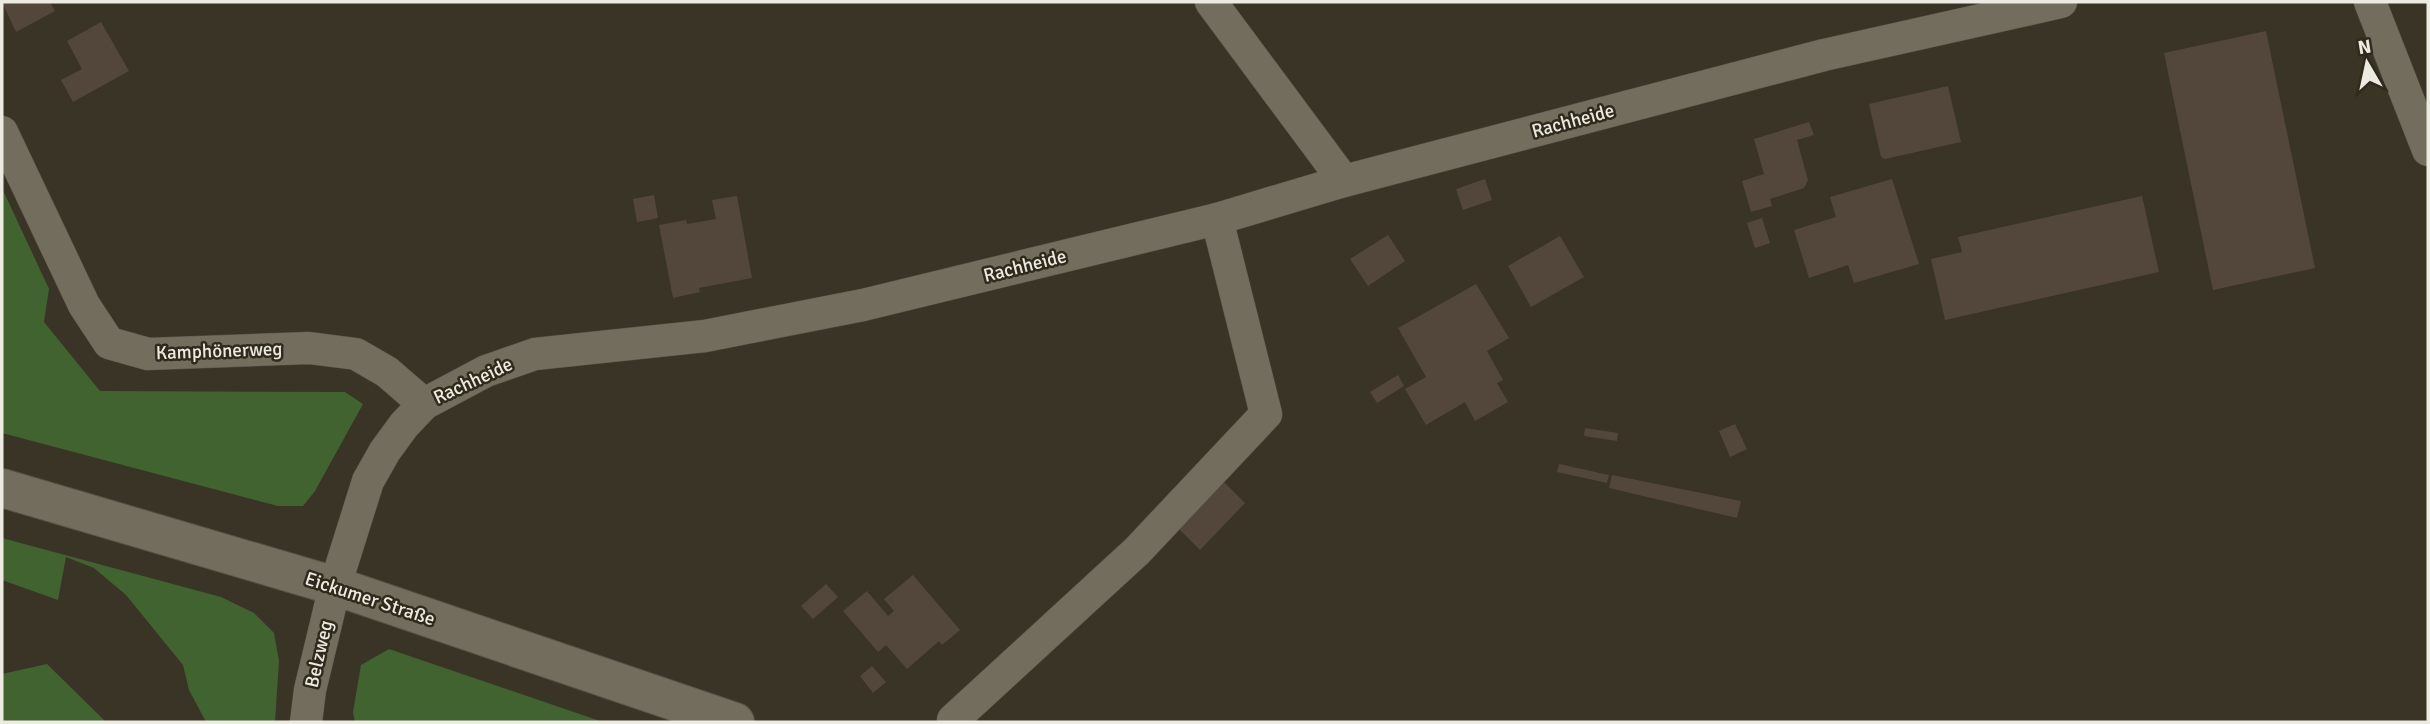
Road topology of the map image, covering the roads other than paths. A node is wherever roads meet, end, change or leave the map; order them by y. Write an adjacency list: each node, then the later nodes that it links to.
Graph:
1 (1211, 2): 6 (street)
2 (2061, 2): 6 (street, Rachheide)
3 (2370, 2): 5 (street)
4 (2, 131): 8 (street, Kamphönerweg)
5 (2428, 150)
6 (1344, 181): 7 (street, Rachheide)
7 (1217, 219): 8 (street, Rachheide); 11 (street)
8 (424, 404): 10 (street, Rachheide)
9 (2, 488): 10 (main road, Eickumer Straße)
10 (335, 586): 12 (street, Belzweg); 13 (main road, Eickumer Straße)
11 (953, 720)
12 (306, 722)
13 (735, 722)

